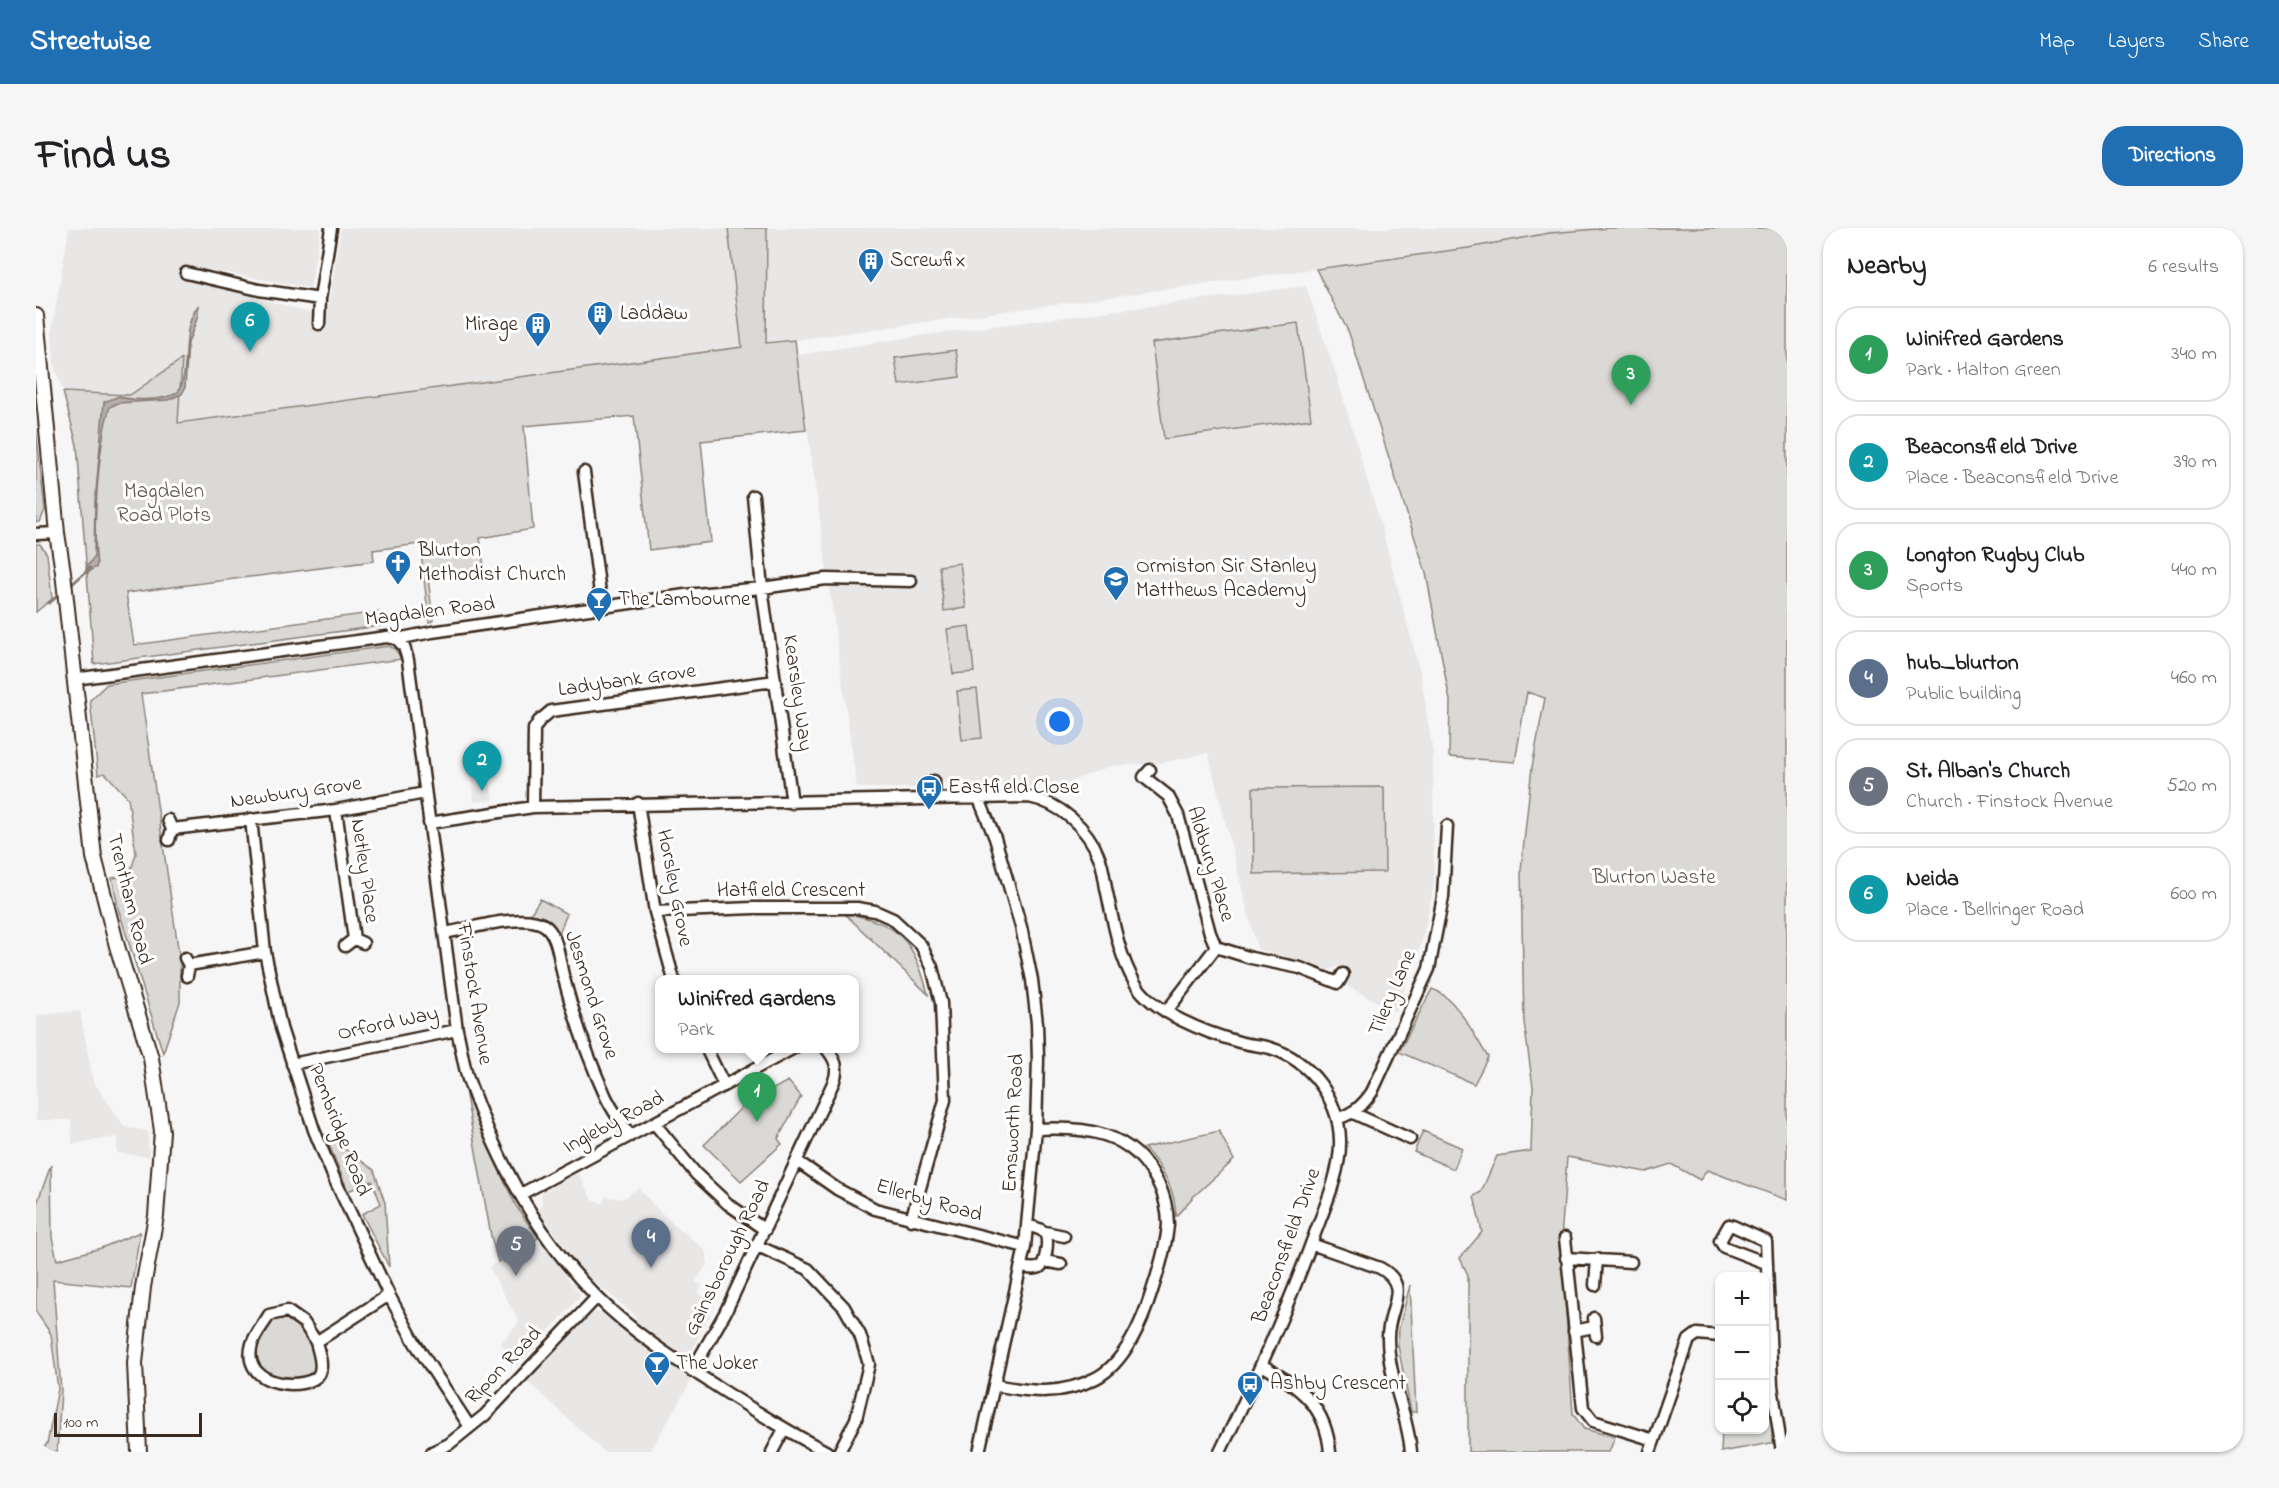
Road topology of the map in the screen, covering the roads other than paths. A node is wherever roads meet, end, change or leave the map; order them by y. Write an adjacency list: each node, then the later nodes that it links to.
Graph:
1 (331, 228): 3 (street)
2 (186, 273): 3 (street)
3 (320, 299): 5 (street)
4 (36, 316): 8 (main road, Trentham Road)
5 (319, 324)
6 (584, 472): 12 (street)
7 (751, 496): 11 (street, Kearsley Way)
8 (57, 533): 9 (street); 14 (main road, Trentham Road)
9 (36, 534)
10 (911, 582): 11 (street, Magdalen Road)
11 (762, 588): 12 (street, Magdalen Road); 15 (street, Kearsley Way)
12 (602, 608): 13 (street, Magdalen Road)
13 (397, 639): 14 (street, Magdalen Road); 18 (street, Finstock Avenue)
14 (74, 679): 83 (main road, Trentham Road)
15 (775, 681): 21 (street, Kearsley Way); 23 (street, Ladybank Grove)
16 (1150, 770): 32 (street, Aldbury Place)
17 (934, 781): 19 (street)
18 (425, 793): 24 (street, Newbury Grove); 26 (street, Finstock Avenue)
19 (935, 799): 20 (street, Beaconsfield Drive); 21 (street, Beaconsfield Drive)
20 (979, 799): 37 (street, Beaconsfield Drive); 47 (street, Emsworth Road)
21 (792, 802): 22 (street, Beaconsfield Drive)
22 (638, 803): 23 (street, Beaconsfield Drive); 29 (street, Horsley Grove)
23 (533, 807): 26 (street, Beaconsfield Drive)
24 (336, 810): 25 (street, Newbury Grove); 31 (street, Netley Place)
25 (251, 819): 28 (street, Newbury Grove); 33 (street, Pembridge Road)
26 (429, 823): 30 (street, Finstock Avenue)
27 (1447, 826): 44 (street, Tilery Lane)
28 (170, 830)
29 (655, 912): 36 (street, Horsley Grove); 52 (street, Hatfield Crescent)
30 (445, 933): 38 (street, Finstock Avenue); 48 (street, Jesmond Grove)
31 (354, 943)
32 (1216, 947): 35 (street); 37 (street)
33 (265, 952): 34 (street); 42 (street, Pembridge Road)
34 (187, 966)
35 (1343, 974)
36 (673, 975)
37 (1166, 1012): 45 (street, Beaconsfield Drive)
38 (457, 1030): 42 (street, Orford Way); 51 (street, Finstock Avenue)
39 (708, 1053): 43 (street)
40 (785, 1053): 43 (street, Ingleby Road)
41 (830, 1053): 50 (street, Gainsborough Road)
42 (292, 1064): 69 (street, Pembridge Road)
43 (724, 1085): 46 (street, Ingleby Road)
44 (1353, 1113): 45 (street, Tilery Lane); 49 (street)
45 (1337, 1119): 58 (street, Beaconsfield Drive)
46 (655, 1124): 48 (street, Ingleby Road); 54 (street)
47 (1036, 1129): 53 (street, Emsworth Road); 79 (street)
48 (630, 1136): 51 (street, Ingleby Road)
49 (1410, 1139)
50 (796, 1161): 52 (street, Ellerby Road); 54 (street, Gainsborough Road)
51 (521, 1194): 70 (street, Finstock Avenue)
52 (911, 1220): 60 (street, Ellerby Road)
53 (1028, 1226): 55 (street); 60 (street, Emsworth Road)
54 (765, 1230): 59 (street, Gainsborough Road)
55 (1045, 1232): 56 (street); 63 (street)
56 (1064, 1236)
57 (1565, 1238): 61 (street)
58 (1311, 1244): 77 (street, Beaconsfield Drive); 91 (street)
59 (758, 1246): 78 (street, Gainsborough Road); 87 (street)
60 (1025, 1247): 67 (street, Emsworth Road)
61 (1566, 1258): 62 (street); 73 (street)
62 (1597, 1259): 64 (street); 68 (street)
63 (1044, 1261): 66 (street); 67 (street)
64 (1631, 1262)
65 (1766, 1263): 65 (street); 71 (street)
66 (1061, 1264)
67 (1021, 1267): 79 (street, Emsworth Road)
68 (1595, 1285)
69 (389, 1295): 75 (street); 80 (street, Pembridge Road)
70 (597, 1297): 78 (street, Finstock Avenue); 80 (street, Ripon Road)
71 (1767, 1326)
72 (1595, 1327): 73 (street)
73 (1574, 1331): 82 (street)
74 (1715, 1336): 82 (street)
75 (316, 1342): 75 (street)
76 (1769, 1360): 93 (street)
77 (1262, 1365): 89 (street, Beaconsfield Drive); 90 (street)
78 (692, 1371): 81 (street, Finstock Avenue)
79 (994, 1385): 88 (street, Emsworth Road)
80 (470, 1427): 84 (street, Ripon Road)
81 (784, 1430): 85 (street); 86 (street, Finstock Avenue)
82 (1654, 1440): 92 (street)
83 (139, 1452)
84 (432, 1452)
85 (772, 1452)
86 (826, 1452)
87 (839, 1452)
88 (979, 1452)
89 (1220, 1452)
90 (1330, 1452)
91 (1411, 1452)
92 (1650, 1452)
93 (1782, 1452)

